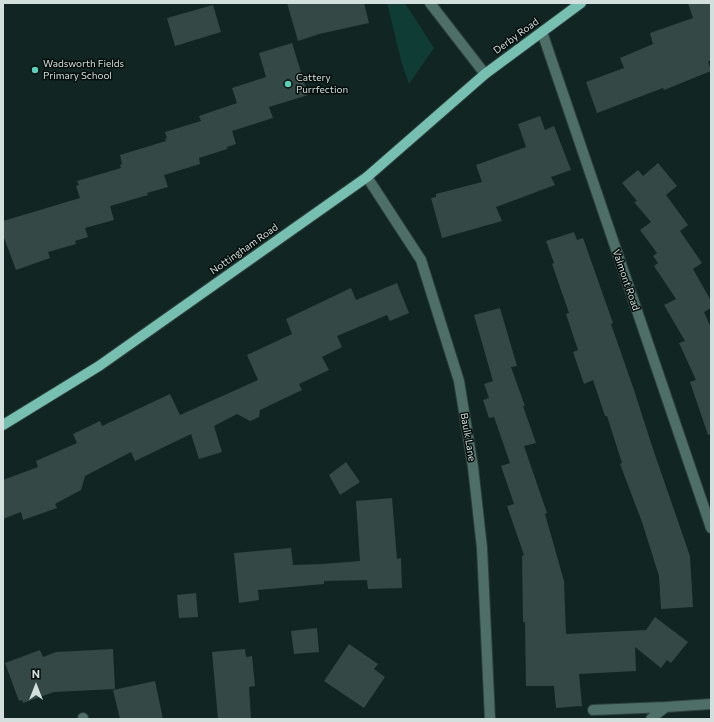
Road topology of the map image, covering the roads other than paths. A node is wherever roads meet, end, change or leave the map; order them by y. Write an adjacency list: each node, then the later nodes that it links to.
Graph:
1 (430, 3): 4 (street)
2 (581, 3): 3 (main road, Derby Road)
3 (542, 32): 4 (main road, Derby Road); 7 (street, Valmont Road)
4 (485, 74): 5 (main road, Nottingham Road)
5 (367, 177): 6 (main road, Nottingham Road); 11 (street, Baulk Lane)
6 (3, 425)
7 (711, 528)
8 (711, 704): 9 (street)
9 (666, 707): 10 (street); 12 (street)
10 (593, 710)
11 (490, 719)
12 (651, 719)

